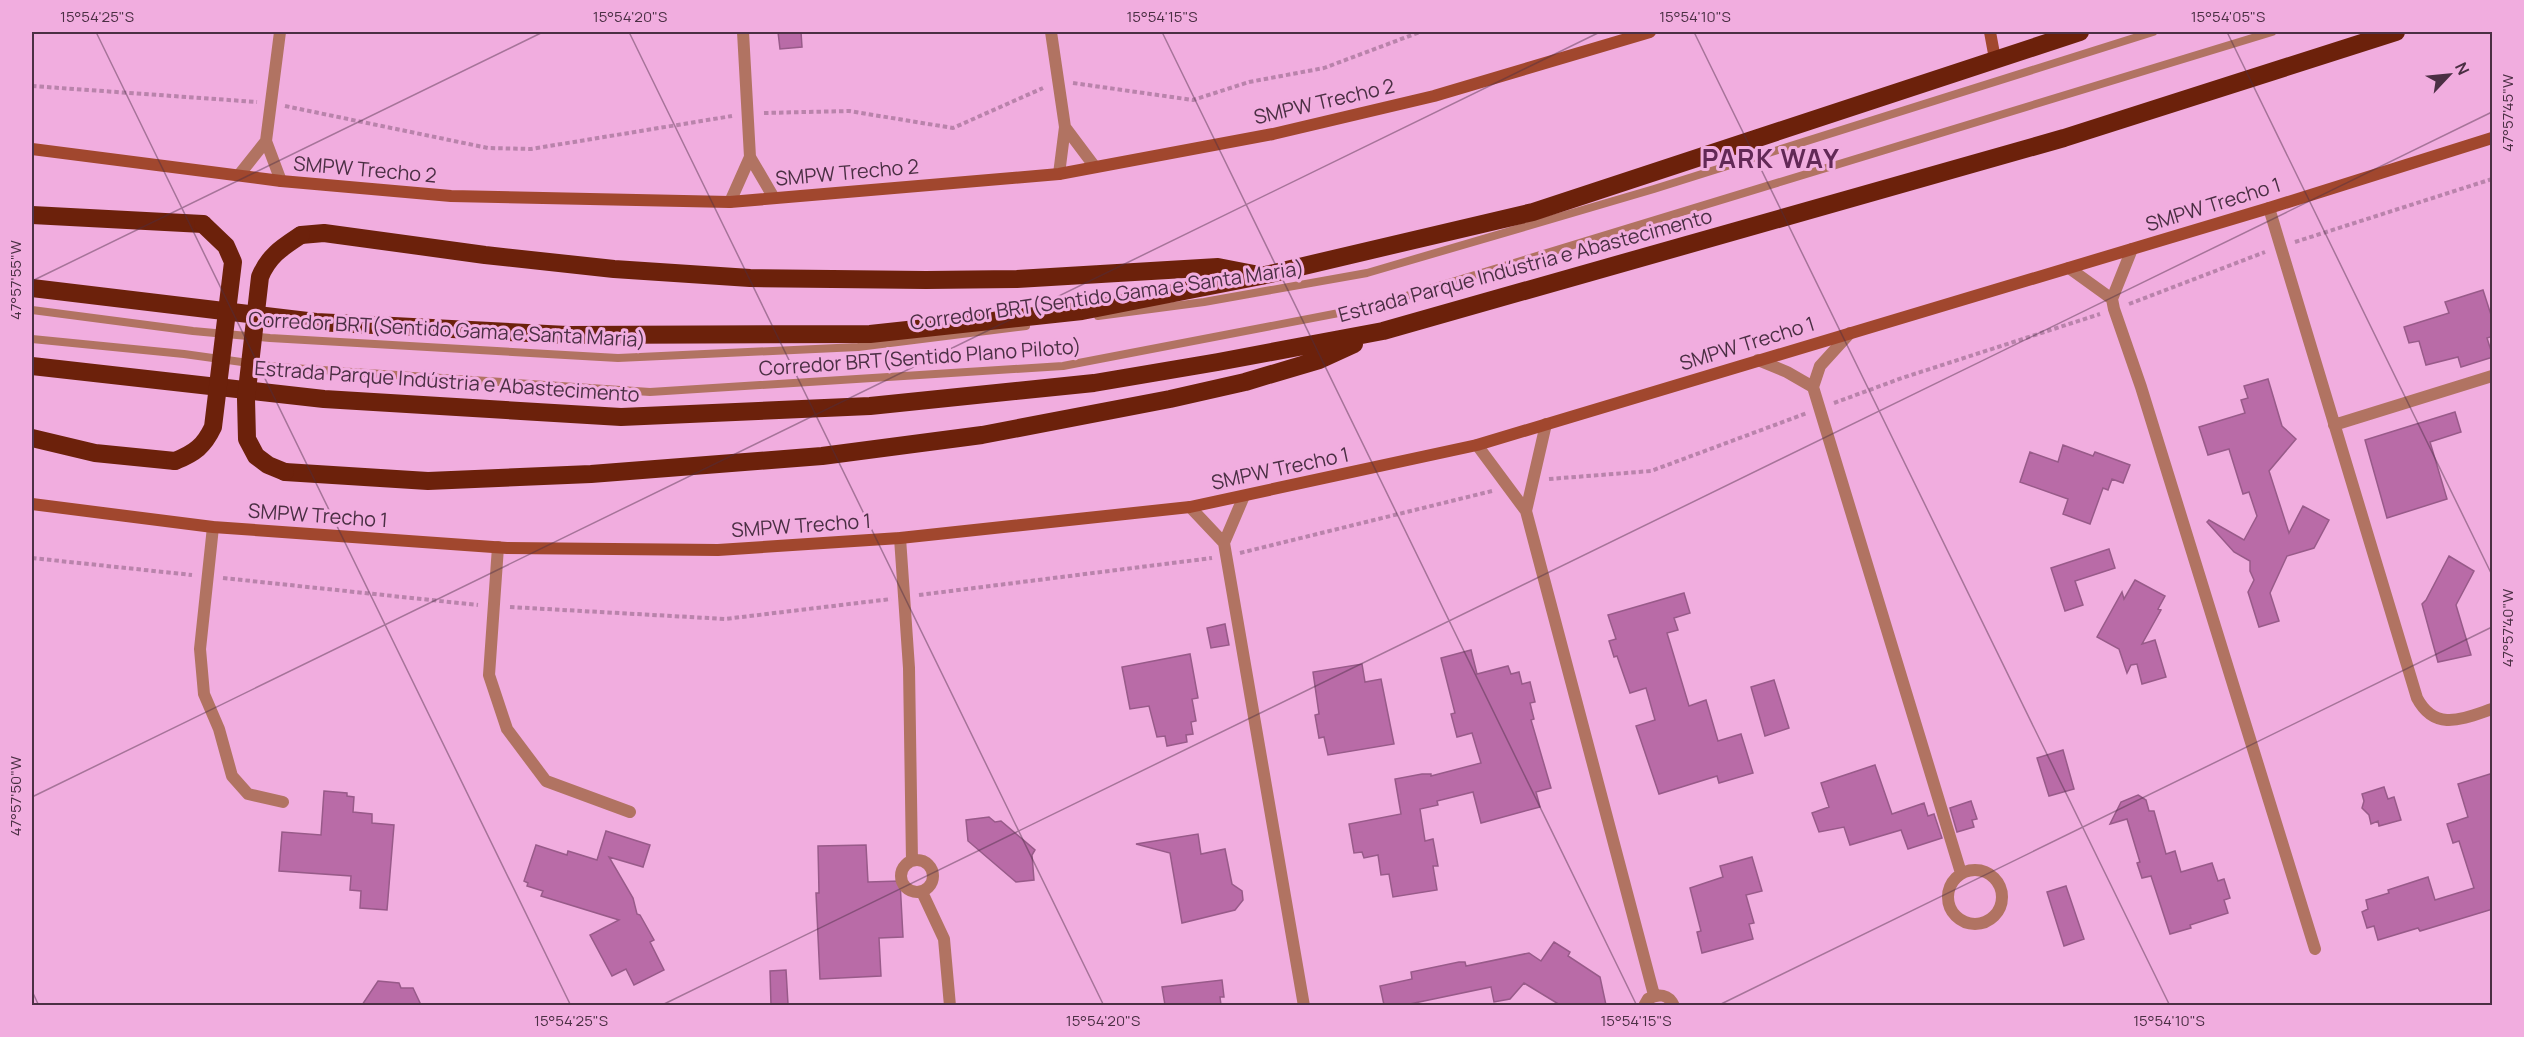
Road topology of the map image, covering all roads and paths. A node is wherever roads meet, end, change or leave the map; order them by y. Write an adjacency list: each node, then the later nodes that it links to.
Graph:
1 (280, 32): 13 (street)
2 (743, 32): 15 (street)
3 (1051, 32): 11 (street)
4 (1650, 32): 16 (street, SMPW Trecho 2)
5 (1990, 32): 10 (street)
6 (2080, 32): 10 (highway)
7 (2153, 32): 29 (lane, Corredor BRT(Sentido Gama e Santa Maria))
8 (2272, 32): 32 (lane, Corredor BRT(Sentido Plano Piloto))
9 (2396, 32): 30 (highway, Estrada Parque Indústria e Abastecimento)
10 (1995, 59): 26 (highway)
11 (1065, 127): 16 (street); 17 (street)
12 (2493, 138): 22 (street, SMPW Trecho 1)
13 (266, 141): 18 (street); 19 (street)
14 (32, 149): 18 (street, SMPW Trecho 2)
15 (750, 157): 20 (street); 21 (street)
16 (1095, 167): 17 (street, SMPW Trecho 2)
17 (1059, 174): 20 (street, SMPW Trecho 2)
18 (239, 175): 19 (street, SMPW Trecho 2)
19 (281, 181): 21 (street, SMPW Trecho 2)
20 (774, 198): 21 (street, SMPW Trecho 2)
21 (730, 202)
22 (2269, 208): 24 (street, SMPW Trecho 1); 38 (street)
23 (32, 215): 39 (highway, bridge)
24 (2132, 249): 25 (street, SMPW Trecho 1); 28 (street)
25 (2069, 268): 28 (street); 31 (street, SMPW Trecho 1)
26 (1261, 276): 27 (highway); 30 (highway, bridge)
27 (32, 288)
28 (2112, 299): 55 (street)
29 (32, 310)
30 (1383, 331): 34 (highway, Estrada Parque Indústria e Abastecimento)
31 (1850, 333): 33 (street, SMPW Trecho 1); 36 (street)
32 (32, 339)
33 (1758, 360): 36 (street); 37 (street, SMPW Trecho 1)
34 (32, 366)
35 (2493, 376): 38 (street)
36 (1813, 387): 53 (street)
37 (1546, 424): 40 (street, SMPW Trecho 1); 44 (street)
38 (2334, 425): 49 (street)
39 (32, 438)
40 (1477, 445): 41 (street, SMPW Trecho 1); 44 (street)
41 (1244, 496): 43 (street, SMPW Trecho 1); 47 (street)
42 (32, 504): 45 (street, SMPW Trecho 1)
43 (1190, 507): 46 (street, SMPW Trecho 1); 47 (street)
44 (1526, 511): 56 (street)
45 (213, 527): 48 (street, SMPW Trecho 1); 50 (street)
46 (900, 538): 48 (street, SMPW Trecho 1); 52 (street)
47 (1224, 543): 58 (street)
48 (498, 547): 51 (street)
49 (2493, 709)
50 (283, 802)
51 (630, 812)
52 (912, 861): 54 (street); 54 (street)
53 (1961, 873): 53 (street)
54 (922, 892): 57 (street)
55 (2315, 949)
56 (1654, 995): 59 (street); 60 (street)
57 (950, 1005)
58 (1304, 1005)
59 (1644, 1005)
60 (1674, 1005)

